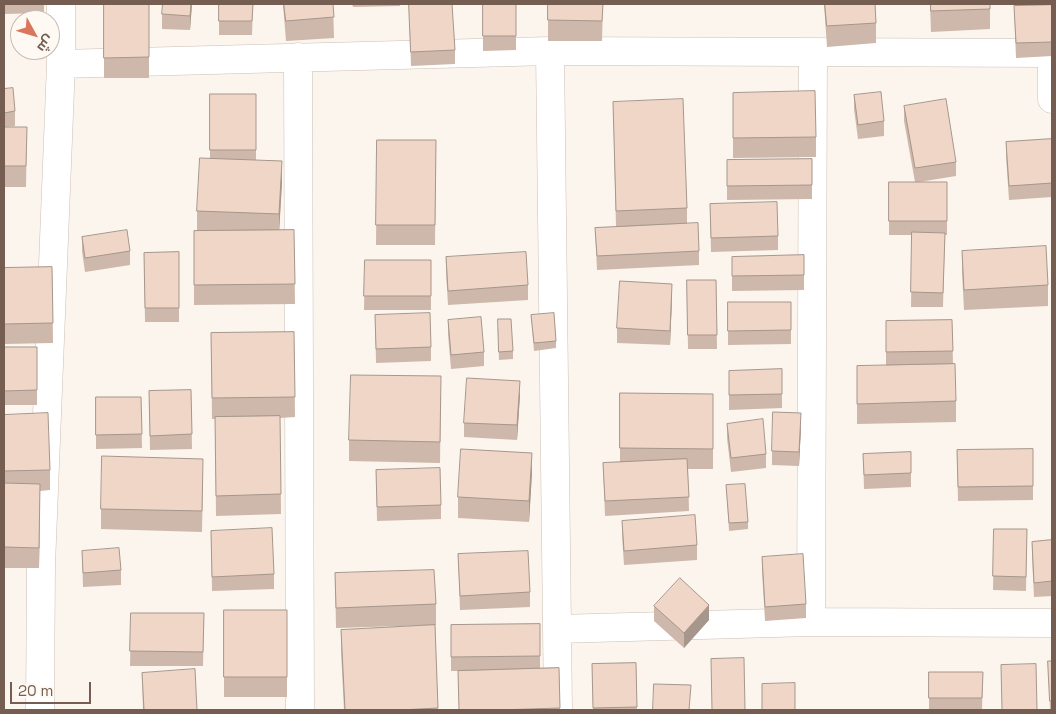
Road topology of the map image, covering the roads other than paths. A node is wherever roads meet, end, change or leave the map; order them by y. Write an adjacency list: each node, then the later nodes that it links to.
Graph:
1 (61, 4): 5 (street)
2 (550, 51): 3 (street); 4 (street); 11 (street)
3 (813, 52): 6 (street); 9 (street)
4 (298, 57): 5 (street); 13 (street)
5 (61, 64): 7 (street)
6 (1052, 99)
7 (41, 565): 8 (street); 12 (street)
8 (13, 566)
9 (811, 622): 10 (street); 11 (street)
10 (1052, 623)
11 (557, 630): 14 (street)
12 (40, 710)
13 (300, 710)
14 (558, 710)

